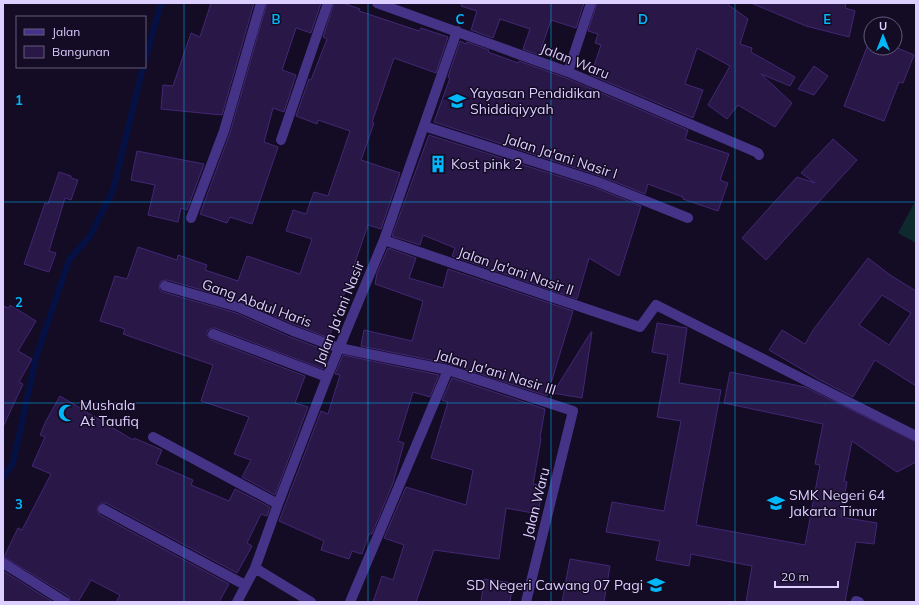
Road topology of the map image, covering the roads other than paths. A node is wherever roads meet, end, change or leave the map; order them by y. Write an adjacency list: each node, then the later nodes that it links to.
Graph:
1 (261, 3): 10 (street)
2 (328, 3): 8 (street)
3 (377, 3): 5 (street, Jalan Waru)
4 (591, 3): 6 (street)
5 (457, 31): 6 (street, Jalan Waru); 7 (street, Jalan Ja'ani Nasir)
6 (568, 72): 9 (street, Jalan Waru)
7 (424, 126): 11 (street, Jalan Ja'ani Nasir I); 12 (street, Jalan Ja'ani Nasir)
8 (282, 140)
9 (759, 155)
10 (191, 218)
11 (688, 218)
12 (384, 240): 15 (street, Jalan Ja'ani Nasir); 19 (street, Jalan Ja'ani Nasir II)
13 (165, 286): 15 (street, Gang Abdul Haris)
14 (213, 334): 17 (street)
15 (339, 348): 16 (street, Jalan Ja'ani Nasir III); 17 (street, Jalan Ja'ani Nasir)
16 (448, 370): 18 (street, Jalan Ja'ani Nasir III); 29 (street)
17 (327, 377): 21 (street, Jalan Ja'ani Nasir)
18 (573, 411): 30 (street, Jalan Waru)
19 (916, 436)
20 (153, 437): 21 (street)
21 (278, 504): 24 (street, Jalan Ja'ani Nasir)
22 (104, 509): 25 (street)
23 (3, 563): 26 (street)
24 (255, 568): 25 (street, Jalan Ja'ani Nasir); 28 (street)
25 (245, 585): 27 (street, Jalan Ja'ani Nasir)
26 (65, 602)
27 (237, 602)
28 (311, 602)
29 (350, 602)
30 (526, 602)

